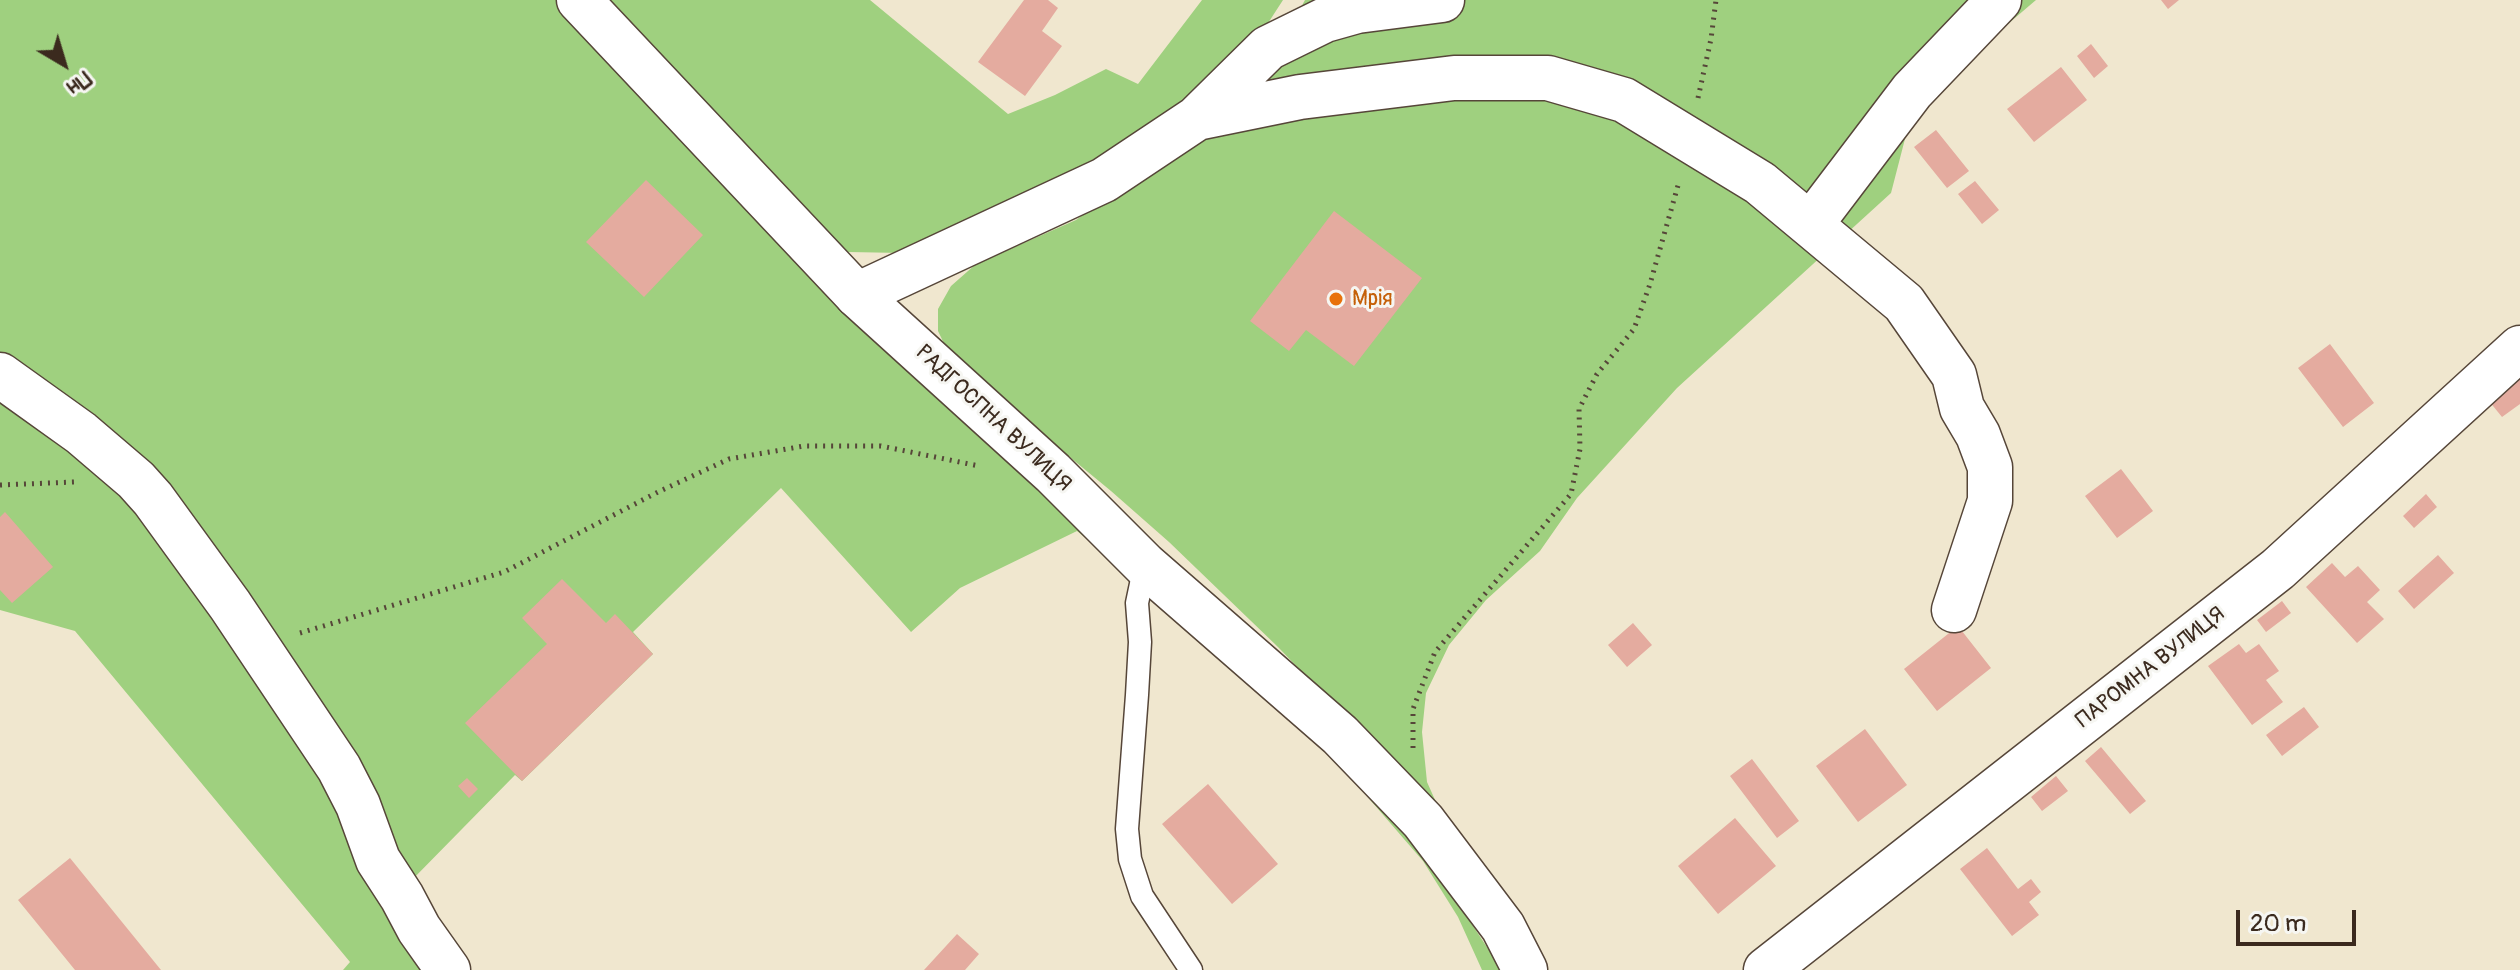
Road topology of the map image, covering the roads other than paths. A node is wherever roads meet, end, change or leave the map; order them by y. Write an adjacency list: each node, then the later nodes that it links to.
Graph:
1 (579, 0): 8 (street, РАДГОСПНА ВУЛИЦЯ)
2 (1293, 0): 5 (street)
3 (1442, 0): 5 (street)
4 (1999, 0): 7 (street)
5 (1268, 48): 6 (street)
6 (1197, 118): 7 (street); 8 (street)
7 (1811, 224): 12 (street)
8 (857, 295): 11 (street, РАДГОСПНА ВУЛИЦЯ)
9 (2520, 348): 16 (street, ПАРОМНА ВУЛИЦЯ)
10 (0, 375): 13 (street)
11 (1145, 565): 14 (lane); 15 (street, РАДГОСПНА ВУЛИЦЯ)
12 (1954, 610)
13 (448, 970)
14 (1191, 970)
15 (1525, 970)
16 (1766, 970)

